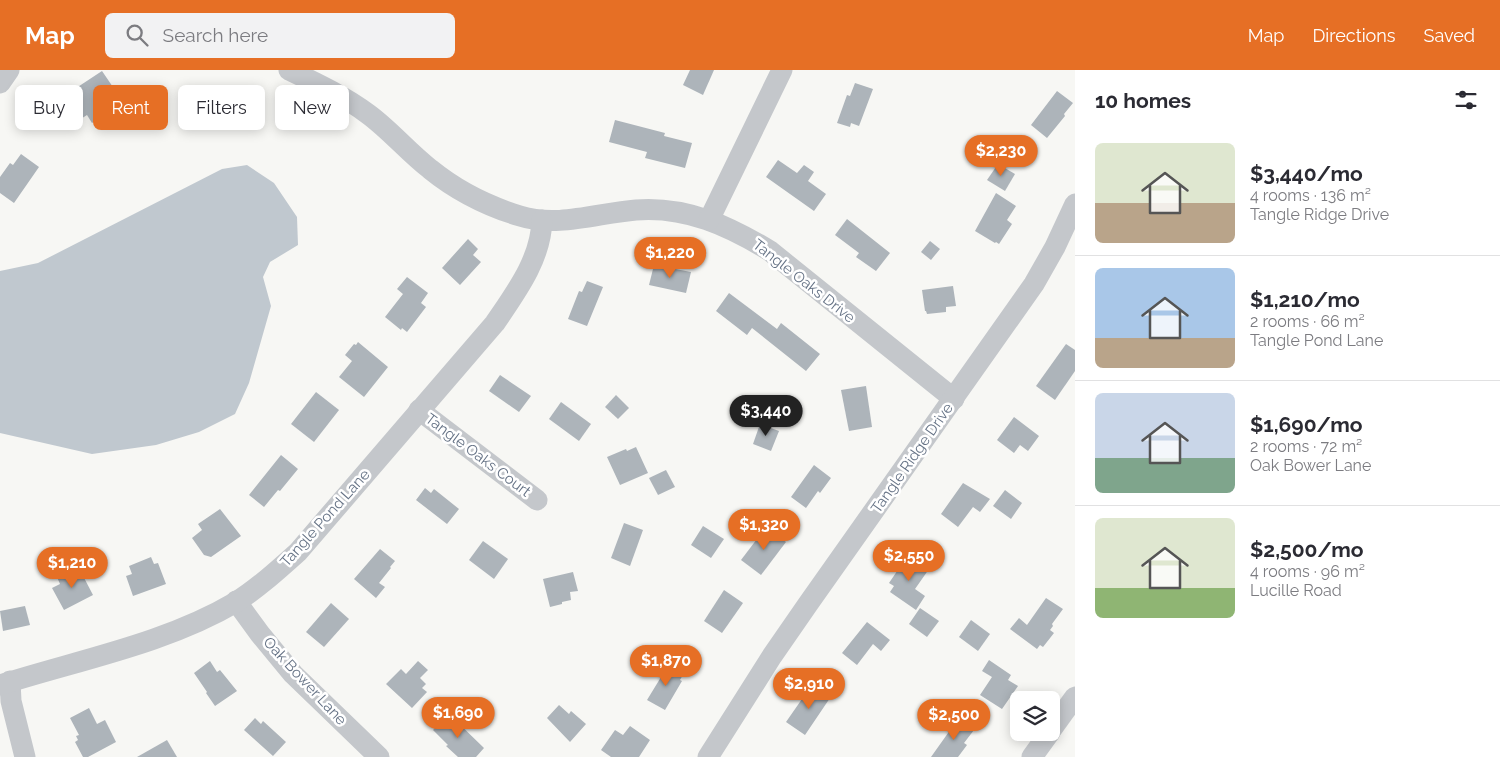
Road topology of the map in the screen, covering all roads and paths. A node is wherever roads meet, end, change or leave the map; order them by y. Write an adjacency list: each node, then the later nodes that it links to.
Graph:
1 (9, 70): 4 (street)
2 (289, 70): 6 (street, Tangle Oaks Drive)
3 (782, 70): 7 (street)
4 (0, 83)
5 (1075, 204): 8 (street, Tangle Ridge Drive)
6 (542, 220): 7 (street, Tangle Oaks Drive); 9 (street, Tangle Pond Lane)
7 (709, 220): 8 (street, Tangle Oaks Drive)
8 (954, 400): 18 (street, Tangle Ridge Drive)
9 (419, 410): 10 (street, Tangle Oaks Court); 11 (street, Tangle Pond Lane)
10 (536, 500)
11 (236, 601): 12 (street, Tangle Pond Lane); 17 (street, Oak Bower Lane)
12 (5, 683): 16 (street)
13 (1075, 697): 14 (street)
14 (1060, 717)
15 (1043, 741): 19 (street)
16 (25, 757)
17 (379, 757)
18 (708, 757)
19 (1032, 757)

